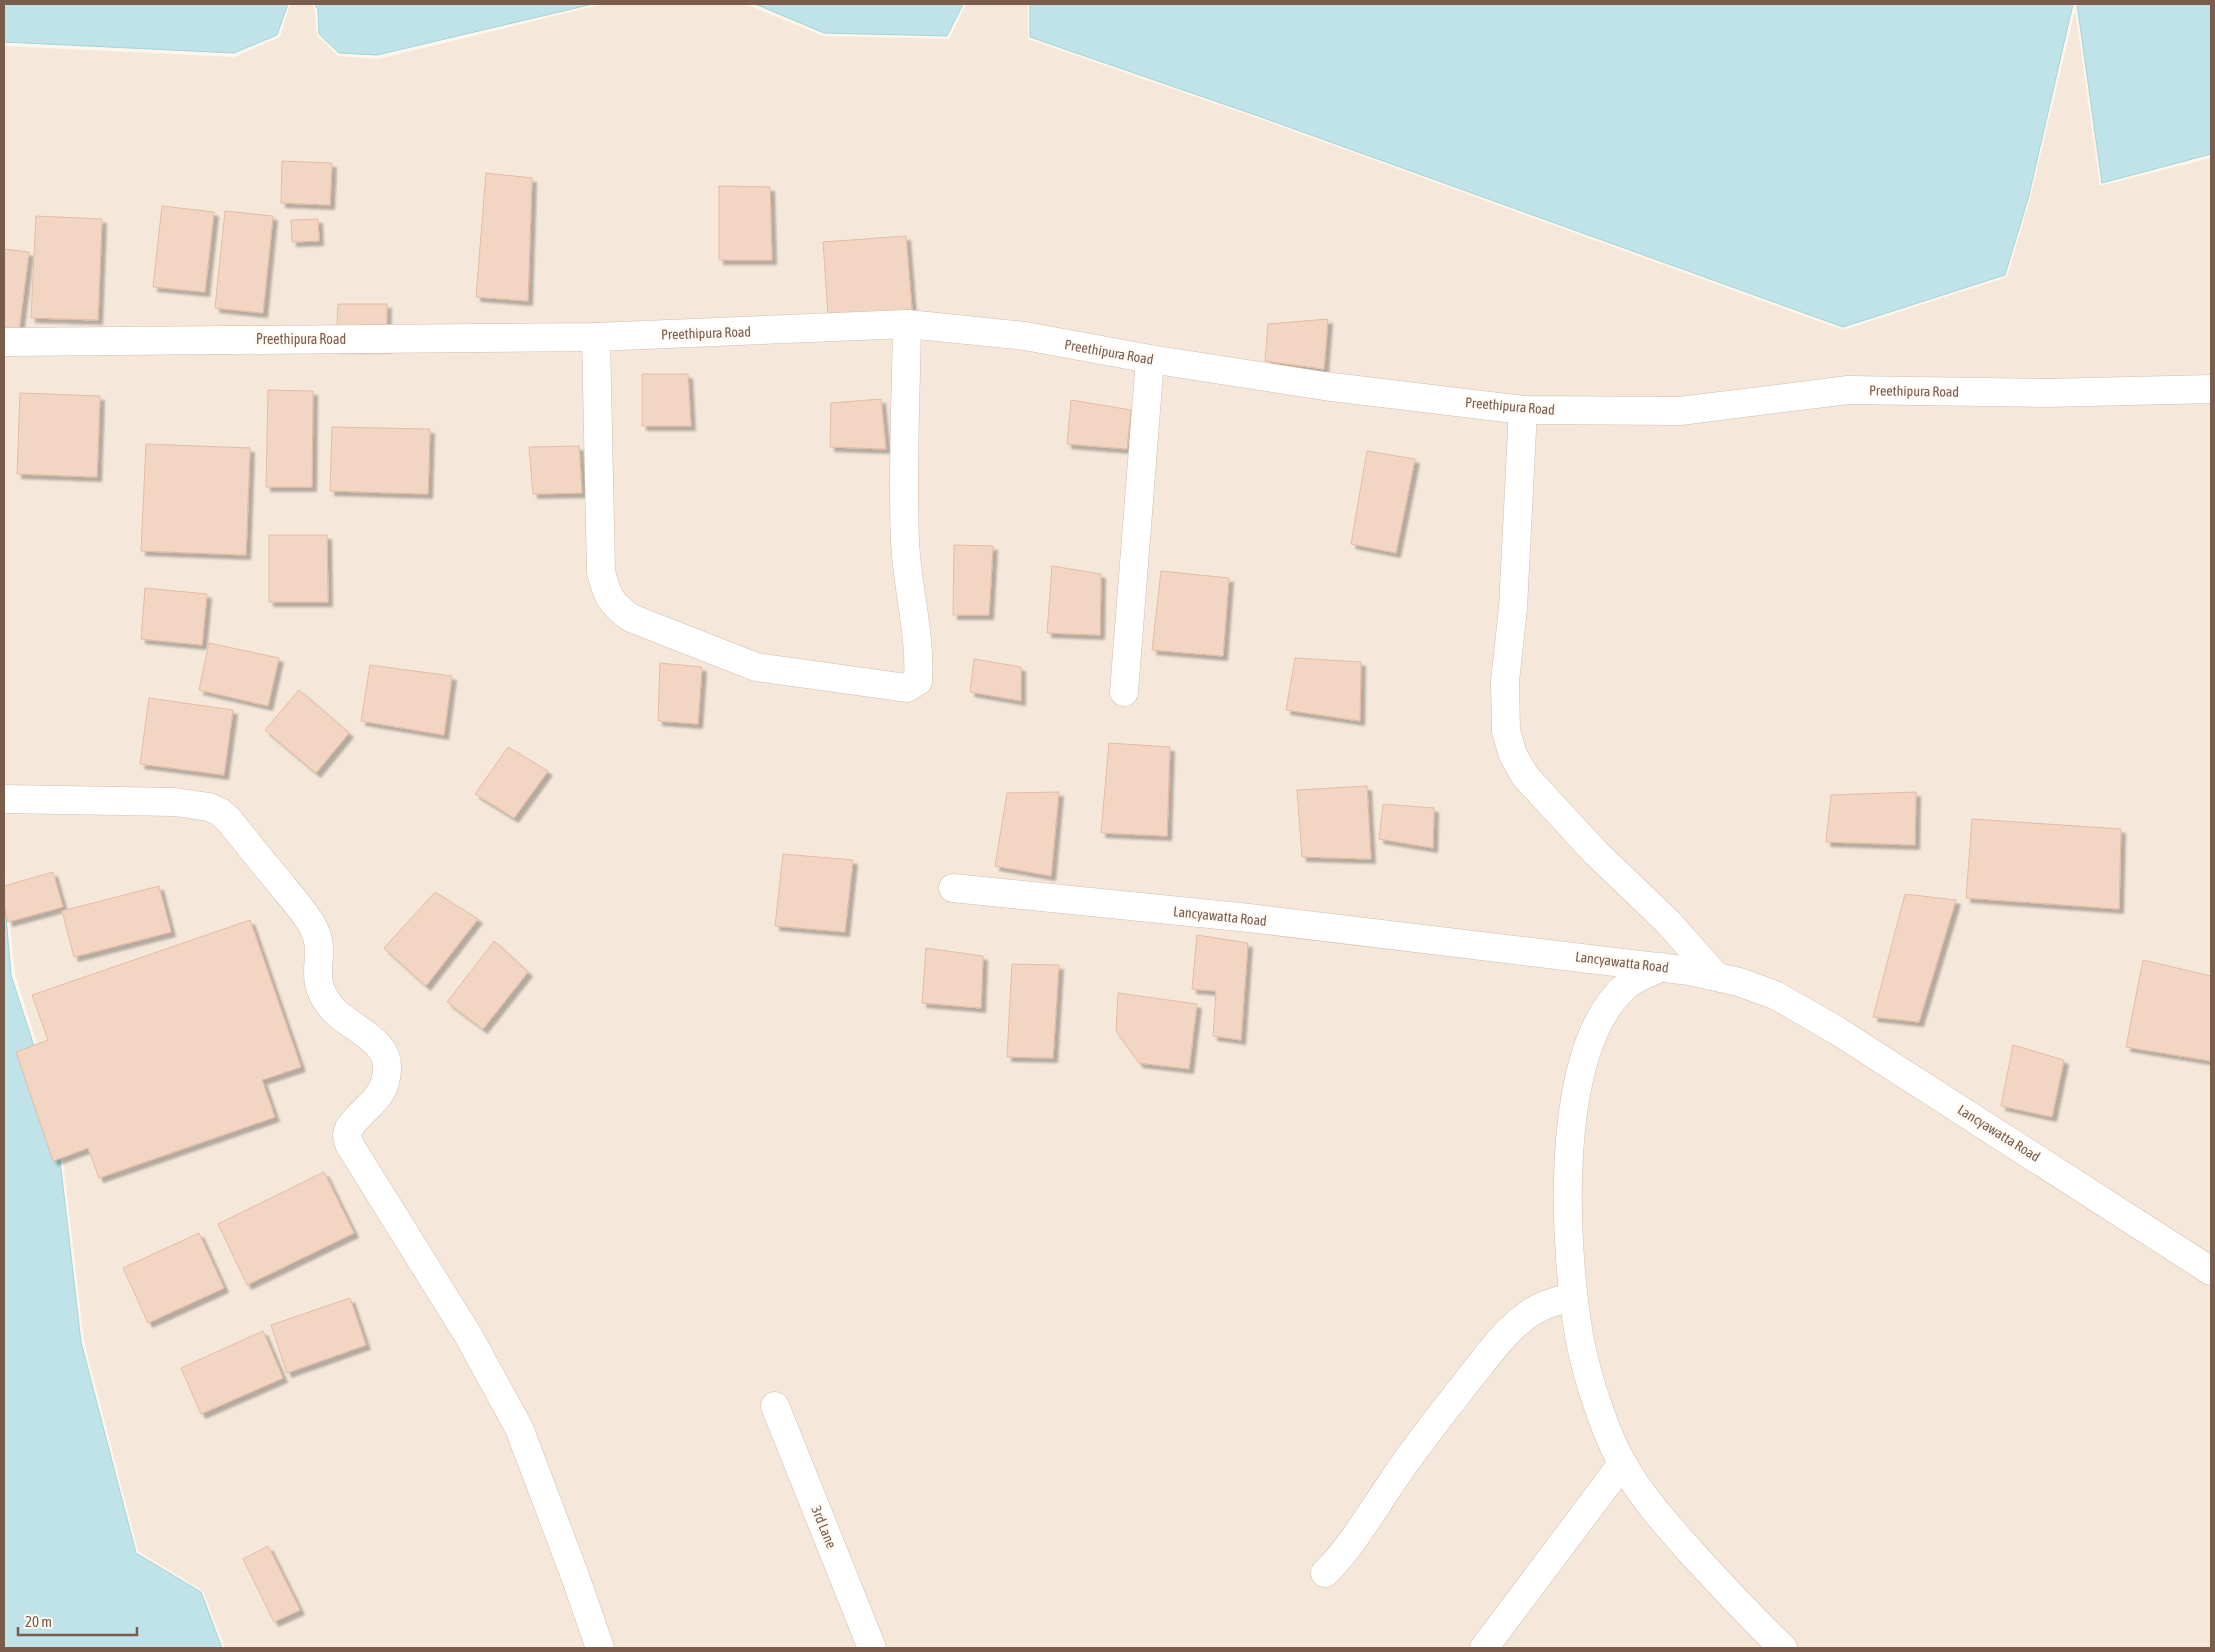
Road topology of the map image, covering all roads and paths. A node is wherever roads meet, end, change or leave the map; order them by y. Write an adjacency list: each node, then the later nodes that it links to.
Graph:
1 (907, 324): 2 (street, Preethipura Road); 2 (street); 4 (street, Preethipura Road)
2 (596, 337): 3 (street, Preethipura Road)
3 (4, 342)
4 (1150, 359): 6 (street, Preethipura Road); 7 (street)
5 (2211, 388): 6 (street, Preethipura Road)
6 (1524, 410): 11 (street)
7 (1124, 692)
8 (4, 799): 17 (street)
9 (953, 888): 10 (street, Lancyawatta Road)
10 (1662, 967): 11 (street, Lancyawatta Road); 13 (street)
11 (1715, 975): 12 (street, Lancyawatta Road)
12 (2211, 1270)
13 (1574, 1297): 15 (street); 16 (street)
14 (775, 1406): 18 (street, 3rd Lane)
15 (1622, 1464): 19 (street); 20 (street)
16 (1325, 1574)
17 (600, 1648)
18 (872, 1648)
19 (1484, 1648)
20 (1783, 1648)

